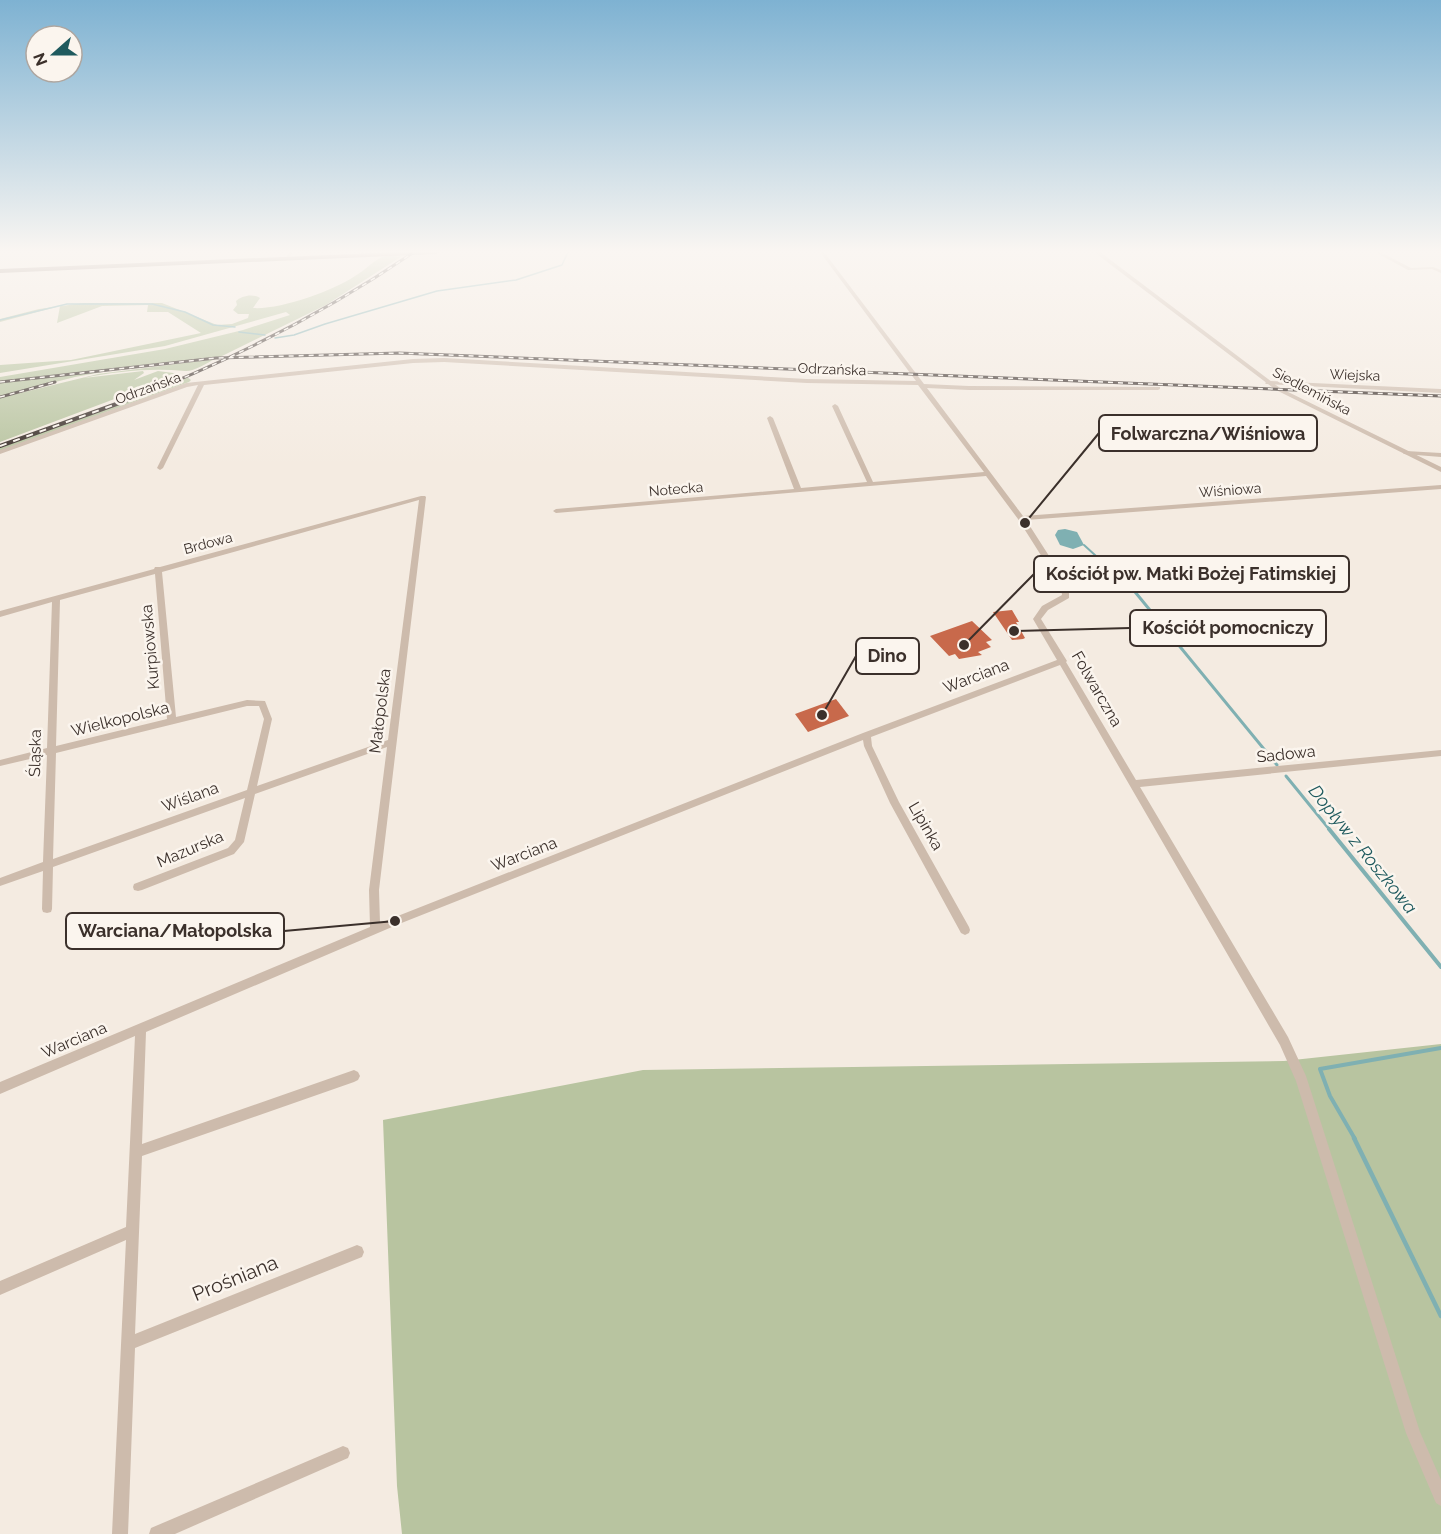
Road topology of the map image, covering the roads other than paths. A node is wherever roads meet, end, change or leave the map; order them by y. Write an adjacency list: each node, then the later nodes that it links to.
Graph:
1 (876, 324): 5 (street, Folwarczna)
2 (1190, 324): 3 (street, Siedlemińska)
3 (1268, 383): 7 (street, Wiejska); 11 (street, Siedlemińska)
4 (202, 384): 5 (street, Odrzańska); 10 (street, Odrzańska); 13 (street)
5 (922, 384): 6 (street, Odrzańska); 15 (street, Folwarczna)
6 (1158, 388)
7 (1441, 391)
8 (835, 406): 16 (street)
9 (770, 418): 18 (street)
10 (0, 452)
11 (1406, 453): 12 (street); 14 (street, Siedlemińska)
12 (1441, 454)
13 (160, 468)
14 (1441, 470)
15 (988, 474): 16 (street, Notecka); 21 (street, Folwarczna)
16 (871, 484): 18 (street, Notecka)
17 (1441, 487): 21 (street, Wiśniowa)
18 (798, 490): 20 (street, Notecka)
19 (423, 497): 22 (street, Brdowa); 29 (street, Małopolska)
20 (556, 511)
21 (1021, 518): 25 (street, Folwarczna)
22 (159, 570): 23 (street, Brdowa); 27 (street, Kurpiowska)
23 (56, 598): 24 (street, Brdowa); 30 (street, Śląska)
24 (0, 614)
25 (1063, 661): 28 (street, Warciana); 33 (street, Folwarczna)
26 (247, 703): 27 (street, Wielkopolska); 34 (street, Mazurska)
27 (172, 722): 30 (street, Wielkopolska)
28 (866, 735): 39 (street, Warciana); 40 (street, Lipinka)
29 (391, 742): 34 (street, Wiślana); 39 (street, Małopolska)
30 (50, 751): 32 (street, Wielkopolska); 35 (street, Śląska)
31 (1441, 753): 33 (street, Sadowa)
32 (0, 763)
33 (1135, 784): 50 (street, Folwarczna)
34 (251, 791): 35 (street, Wiślana); 37 (street, Mazurska)
35 (48, 864): 36 (street, Wiślana); 38 (street, Śląska)
36 (0, 882)
37 (138, 887)
38 (47, 909)
39 (375, 929): 41 (street, Warciana)
40 (965, 930)
41 (141, 1028): 43 (street, Warciana); 44 (street)
42 (354, 1076): 44 (street)
43 (0, 1088)
44 (136, 1152): 45 (street)
45 (132, 1231): 47 (street); 48 (street)
46 (357, 1252): 48 (street, Prośniana)
47 (0, 1288)
48 (128, 1344): 51 (street)
49 (343, 1453): 52 (street)
50 (1441, 1498)
51 (120, 1534)
52 (157, 1534)

